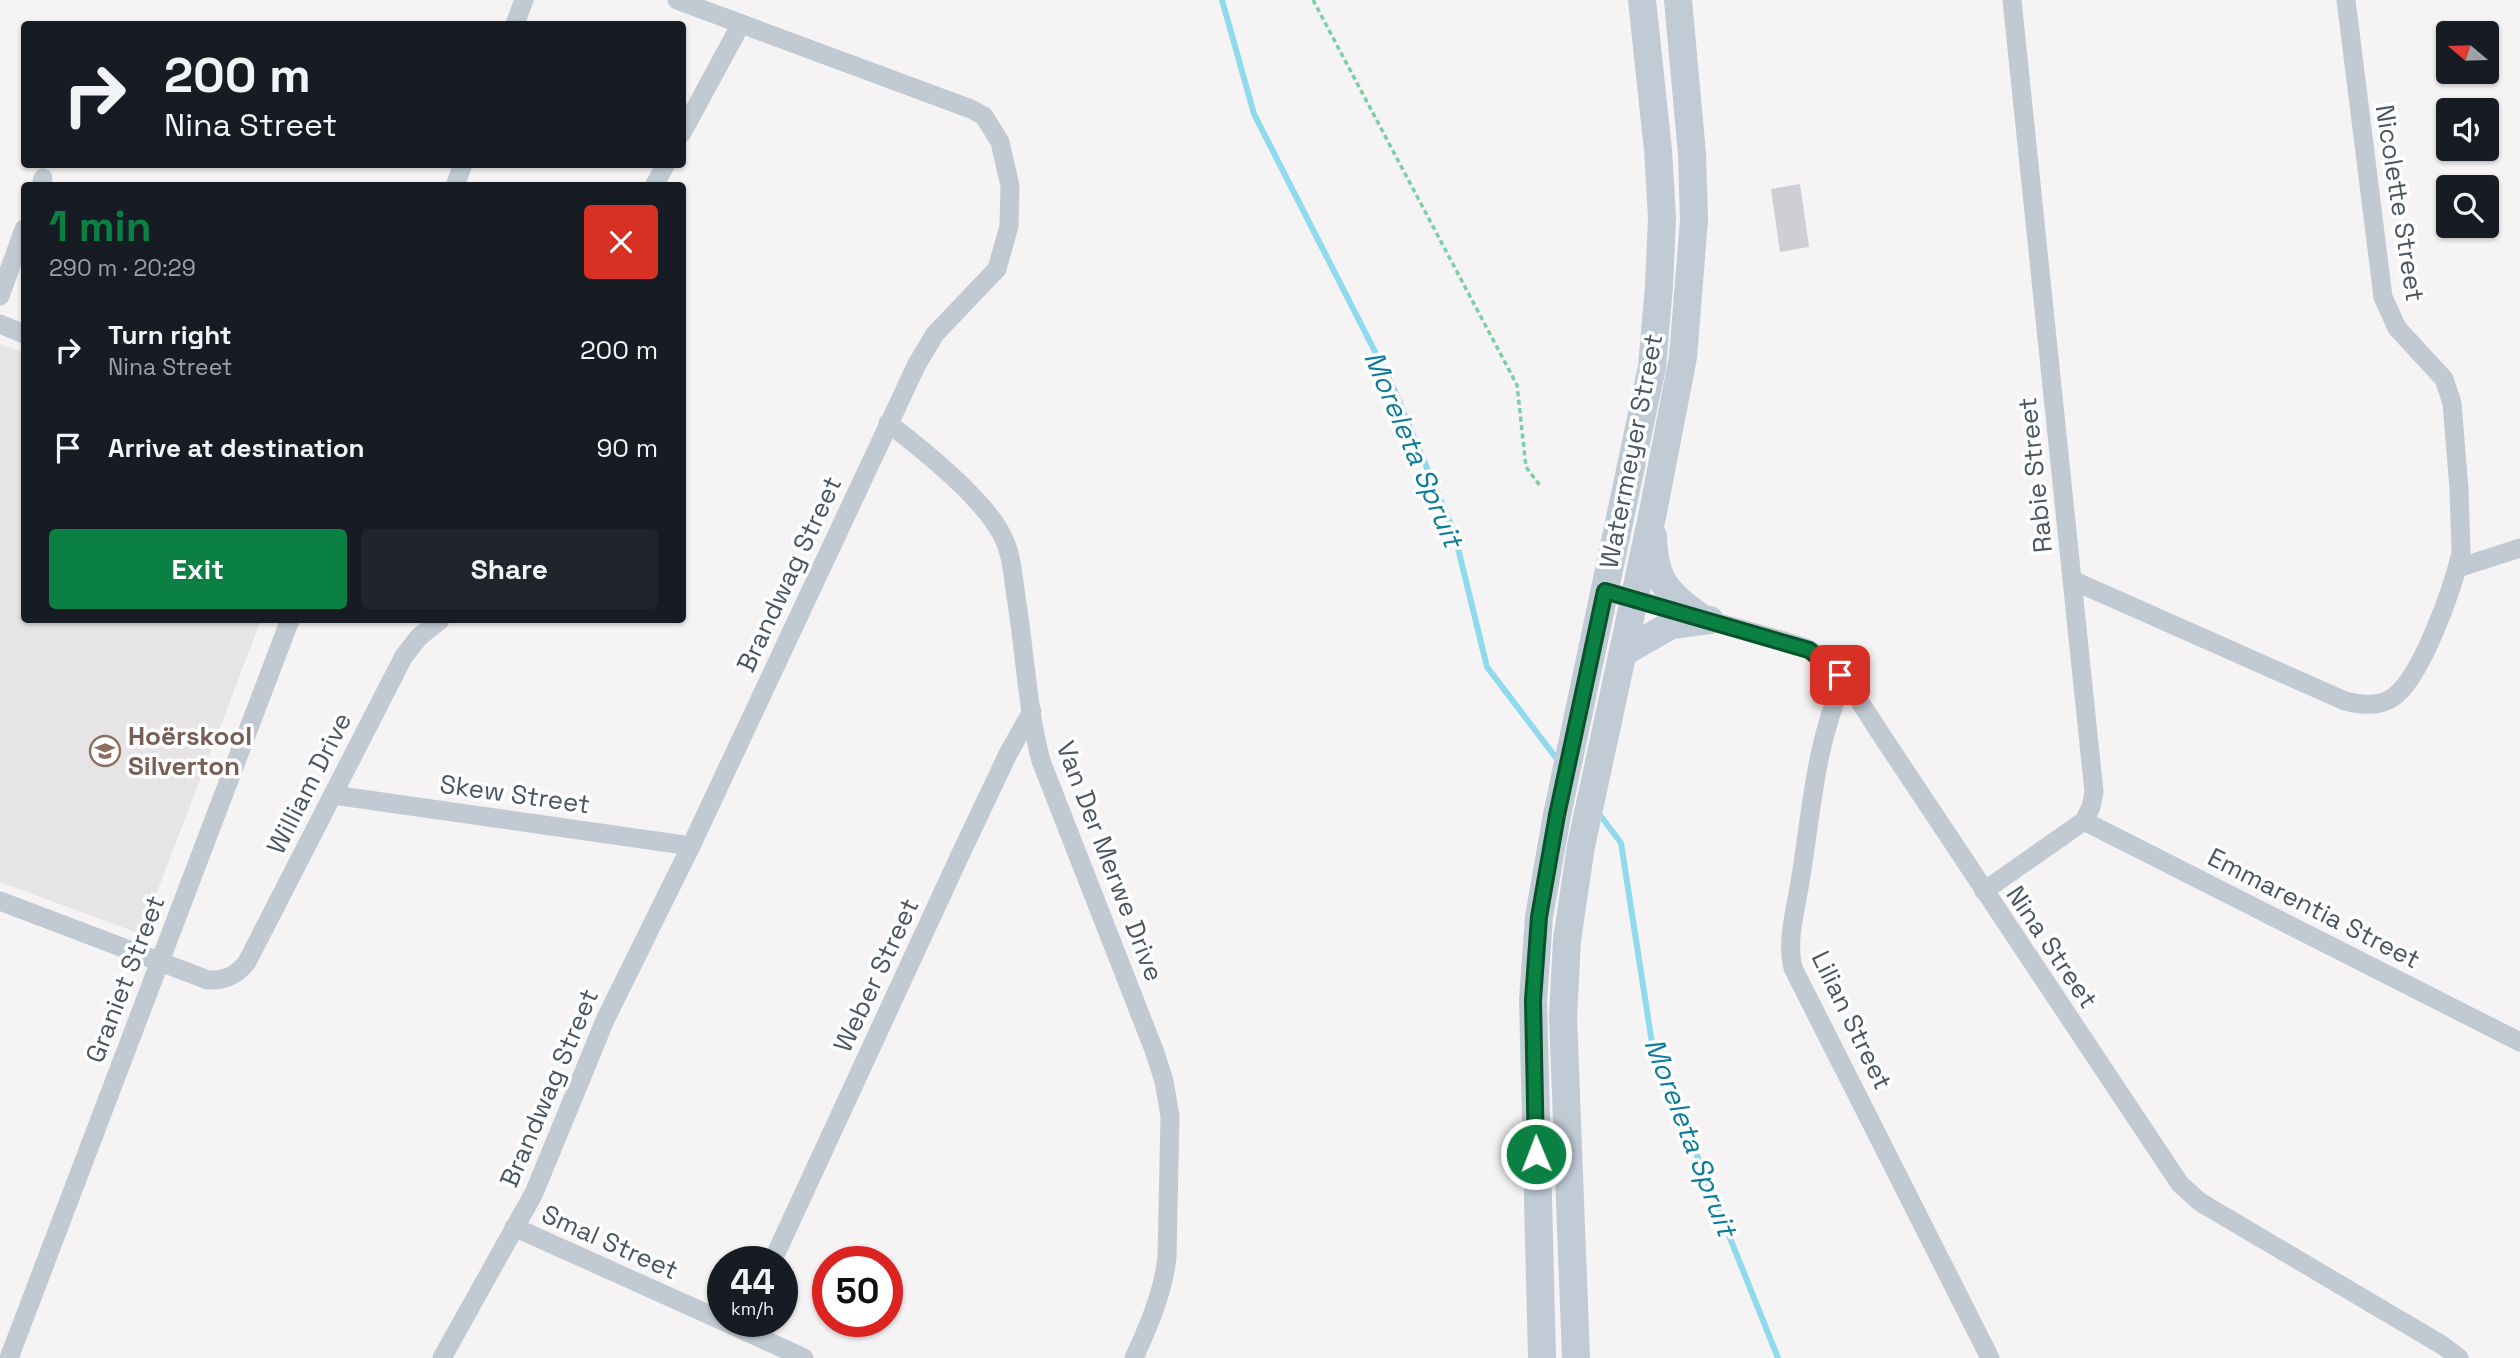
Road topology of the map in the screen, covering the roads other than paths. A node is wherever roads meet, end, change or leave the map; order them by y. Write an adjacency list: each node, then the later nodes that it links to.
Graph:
1 (524, 0): 7 (street)
2 (677, 0): 8 (street, Brandwag Street)
3 (1642, 0): 19 (main road, Watermeyer Street)
4 (1678, 0): 15 (main road, Watermeyer Street)
5 (2012, 0): 18 (street, Rabie Street)
6 (2346, 0): 17 (street, Nicolette Street)
7 (516, 21)
8 (741, 24): 9 (street); 14 (street, Brandwag Street)
9 (686, 126)
10 (21, 237): 11 (street)
11 (0, 296)
12 (0, 324): 13 (street)
13 (21, 333)
14 (888, 423): 26 (street, Van Der Merwe Drive); 29 (street, Brandwag Street)
15 (1653, 512): 20 (main road, Watermeyer Street); 21 (main road)
16 (2520, 548): 17 (street)
17 (2458, 568): 18 (street, Nicolette Street)
18 (2072, 580): 28 (street, Rabie Street)
19 (1605, 591): 20 (street, Nina Street); 42 (main road, Watermeyer Street)
20 (1634, 598): 21 (street, Nina Street); 24 (main road, Watermeyer Street)
21 (1706, 619): 24 (main road); 25 (street, Nina Street)
22 (289, 623): 32 (street, Graniet Street)
23 (436, 623): 27 (street, William Drive)
24 (1624, 652): 43 (main road, Watermeyer Street)
25 (1843, 681): 30 (street, Nina Street); 44 (street, Lilian Street)
26 (1032, 711): 35 (street, Weber Street); 41 (street, Van Der Merwe Drive)
27 (333, 795): 29 (street, Skew Street); 32 (street, William Drive)
28 (2084, 821): 30 (street); 33 (street, Emmarentia Street)
29 (691, 846): 34 (street, Brandwag Street)
30 (1983, 891): 45 (street, Nina Street)
31 (0, 901): 32 (street)
32 (159, 962): 39 (street, Graniet Street)
33 (2520, 1042)
34 (514, 1227): 36 (street, Smal Street); 40 (street, Brandwag Street)
35 (779, 1246)
36 (707, 1312)
37 (760, 1337): 38 (street, Smal Street)
38 (797, 1356)
39 (9, 1358)
40 (442, 1358)
41 (1134, 1358)
42 (1542, 1358)
43 (1576, 1358)
44 (1990, 1358)
45 (2459, 1358)

